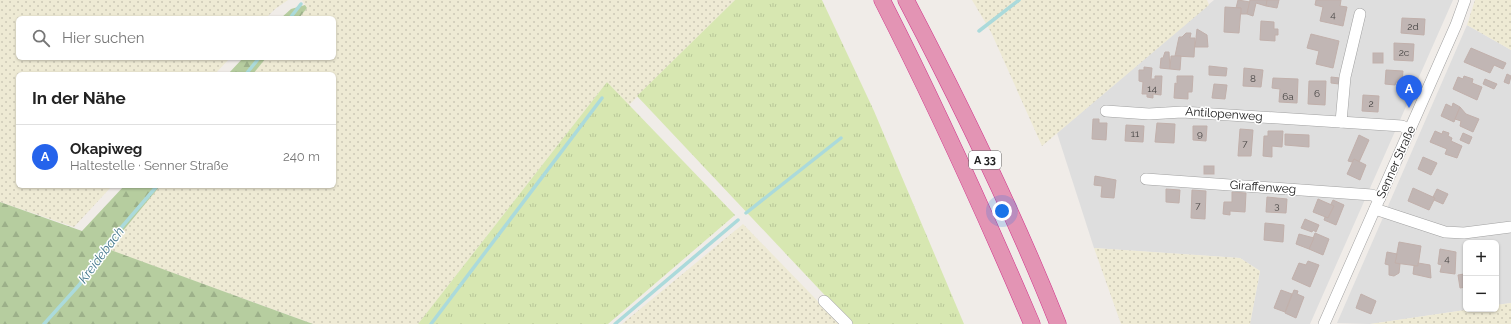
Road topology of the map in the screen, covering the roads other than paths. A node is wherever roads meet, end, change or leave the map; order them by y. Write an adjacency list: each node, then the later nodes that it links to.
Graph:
1 (882, 0): 14 (highway, A 33)
2 (906, 0): 15 (highway, A 33)
3 (1465, 0): 7 (street, Senner Straße)
4 (1360, 14): 6 (street)
5 (1106, 111): 6 (street, Antilopenweg)
6 (1341, 122): 7 (street, Antilopenweg)
7 (1410, 130): 9 (street, Senner Straße)
8 (1146, 179): 9 (street, Giraffenweg)
9 (1380, 198): 10 (street, Senner Straße)
10 (1375, 209): 11 (street); 16 (street, Senner Straße)
11 (1511, 227)
12 (824, 301): 13 (street)
13 (846, 324)
14 (1032, 324)
15 (1058, 324)
16 (1324, 324)

